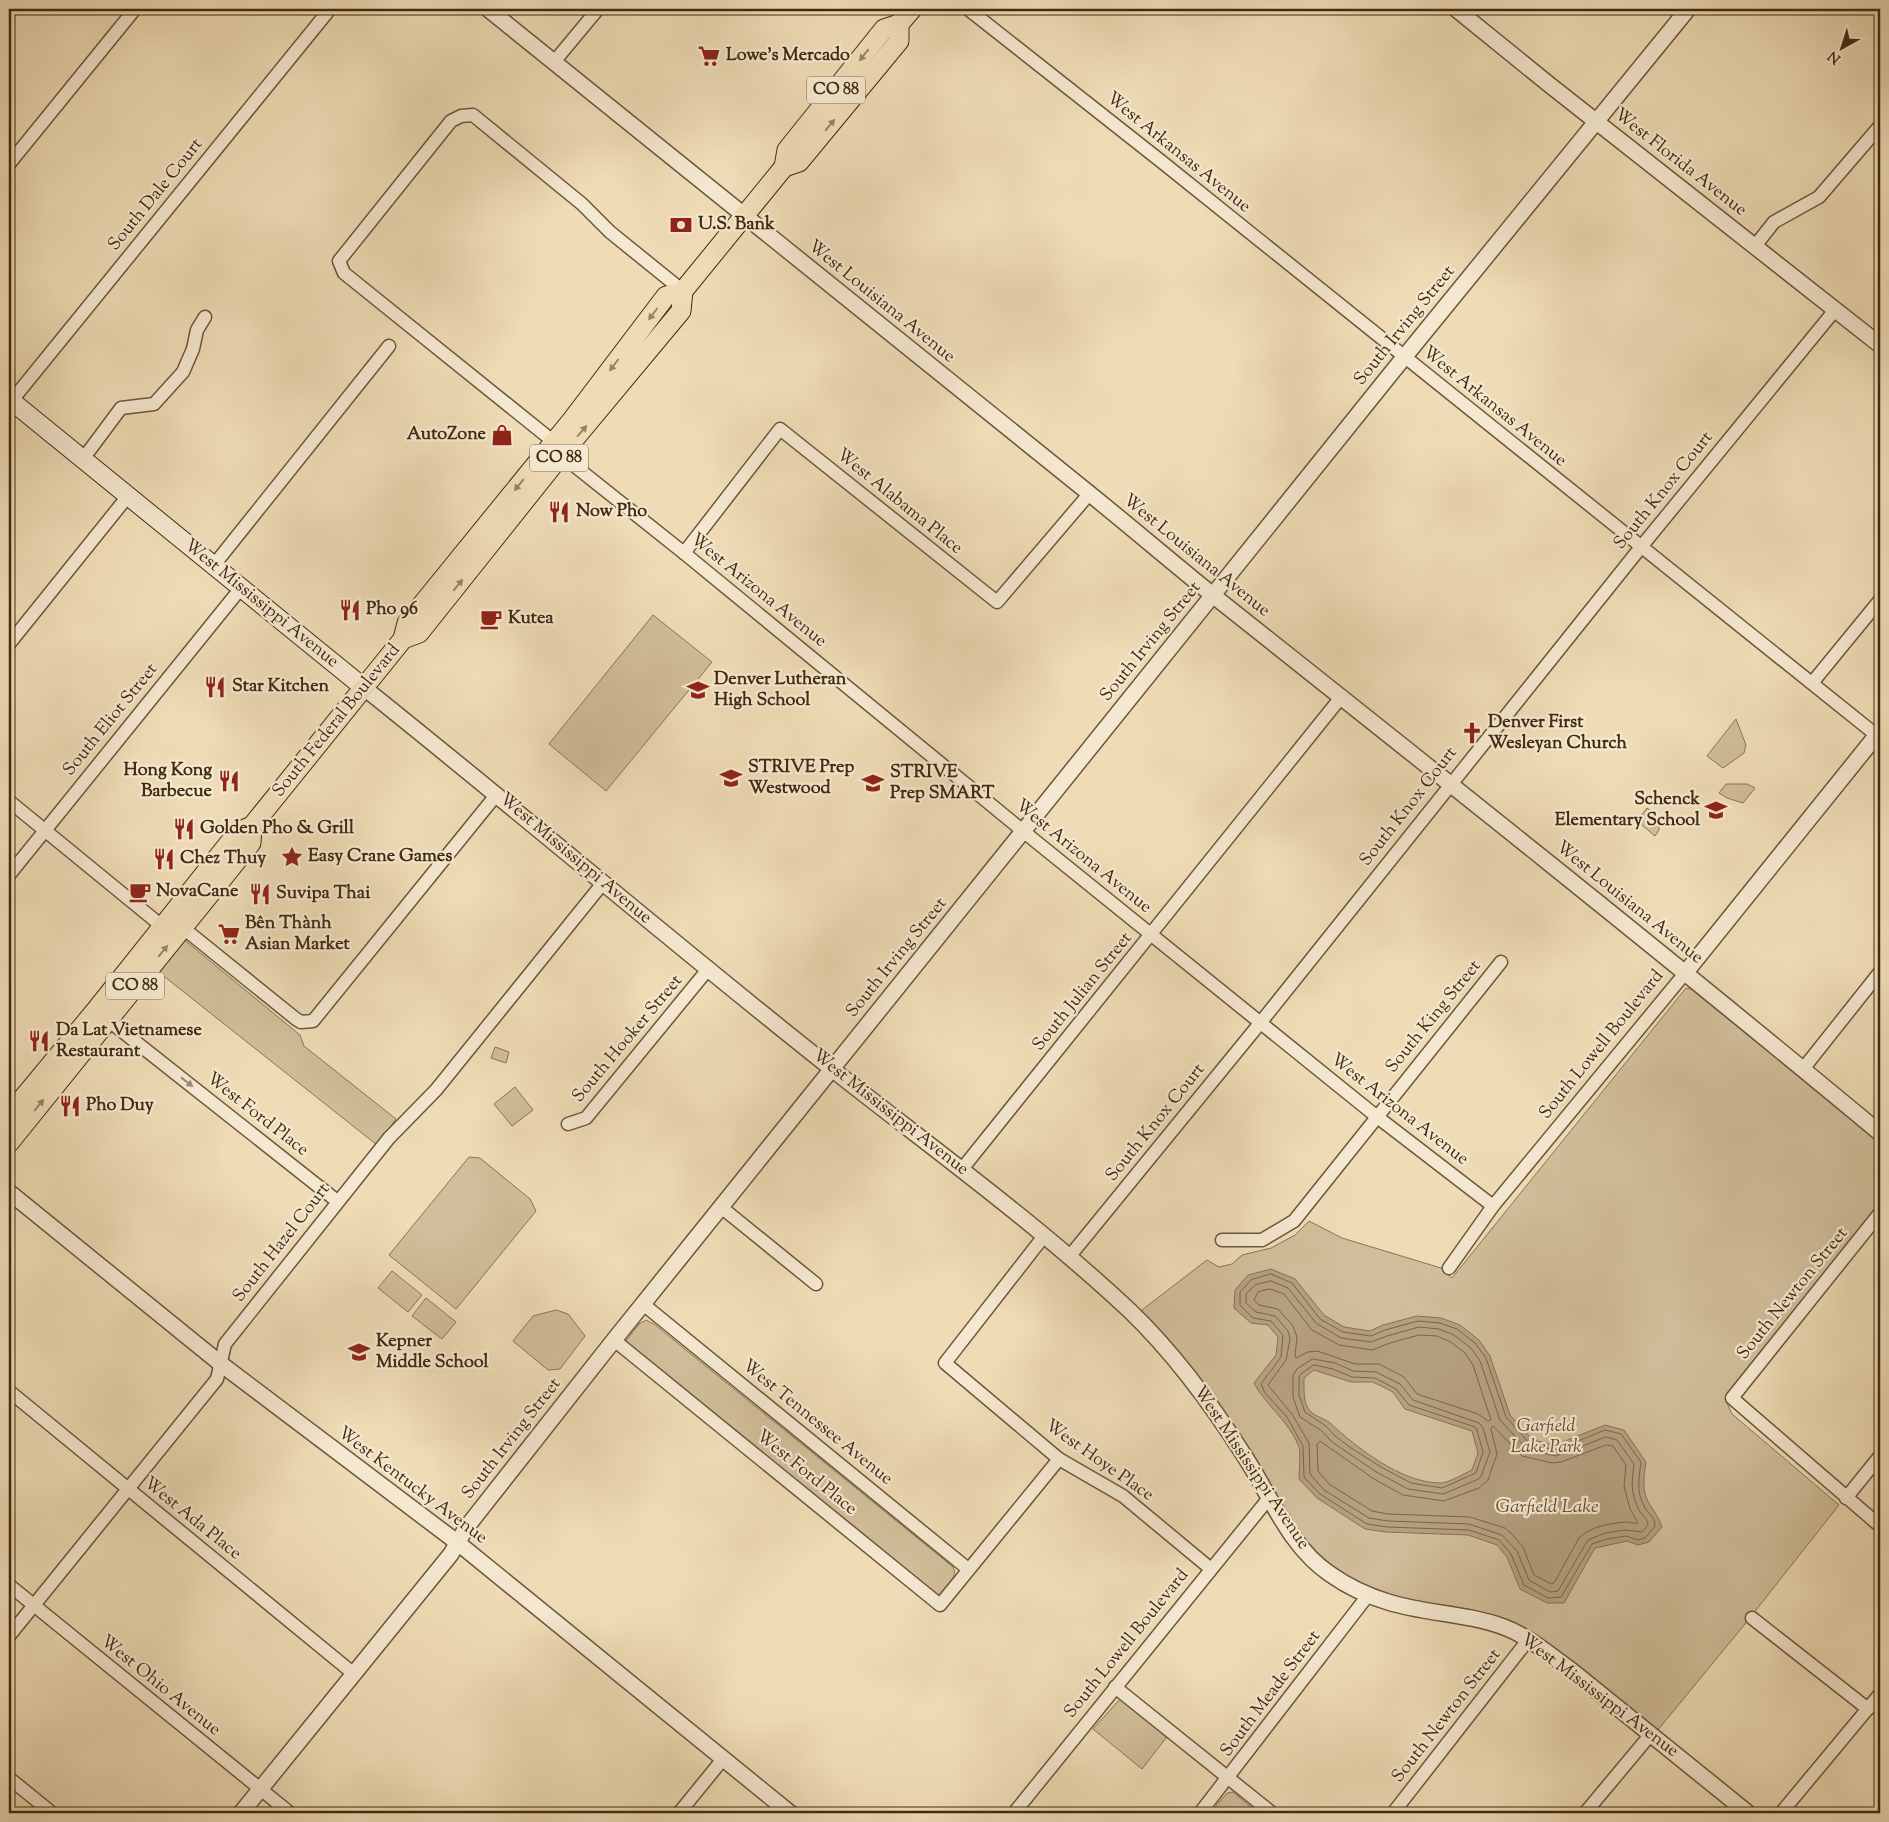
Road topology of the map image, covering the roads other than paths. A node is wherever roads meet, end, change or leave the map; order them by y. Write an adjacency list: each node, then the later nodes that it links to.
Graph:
1 (135, 9): 12 (street)
2 (330, 9): 21 (street, South Dale Court)
3 (488, 9): 9 (street, West Louisiana Avenue)
4 (598, 9): 9 (street)
5 (912, 9): 13 (main road, South Federal Boulevard / CO 88)
6 (968, 9): 20 (street, West Arkansas Avenue)
7 (1456, 9): 10 (street, West Florida Avenue)
8 (1688, 9): 10 (street, South Irving Street)
9 (554, 62): 13 (street, West Louisiana Avenue)
10 (1596, 121): 14 (street, West Florida Avenue); 20 (street, South Irving Street)
11 (1880, 126): 14 (street)
12 (9, 164)
13 (744, 216): 15 (main road, South Federal Boulevard / CO 88); 24 (street, West Louisiana Avenue)
14 (1755, 246): 16 (street, West Florida Avenue)
15 (683, 292): 22 (main road, South Federal Boulevard / CO 88); 22 (street, West Arizona Avenue)
16 (1835, 310): 18 (street, West Florida Avenue); 26 (street, South Knox Court)
17 (205, 317): 23 (street)
18 (1880, 345)
19 (390, 346): 28 (street)
20 (1404, 357): 26 (street, West Arkansas Avenue); 30 (street, South Irving Street)
21 (10, 401): 23 (main road, West Mississippi Avenue)
22 (558, 448): 27 (street, West Arizona Avenue); 34 (main road, South Federal Boulevard / CO 88)
23 (83, 459): 25 (main road, West Mississippi Avenue)
24 (1090, 493): 27 (street, West Alabama Place); 30 (street, West Louisiana Avenue)
25 (128, 496): 28 (main road, West Mississippi Avenue); 32 (street)
26 (1641, 547): 33 (street, West Arkansas Avenue); 37 (street, South Knox Court)
27 (684, 553): 42 (street, West Arizona Avenue)
28 (214, 565): 29 (main road, West Mississippi Avenue)
29 (241, 588): 34 (main road, West Mississippi Avenue); 41 (street, South Eliot Street)
30 (1213, 595): 35 (street, West Louisiana Avenue); 42 (street, South Irving Street)
31 (1880, 600): 33 (street)
32 (9, 644)
33 (1812, 683): 36 (street, West Arkansas Avenue)
34 (363, 687): 38 (street, West Mississippi Avenue); 40 (main road, South Federal Boulevard / CO 88)
35 (1342, 696): 37 (street, West Louisiana Avenue); 47 (street, South Julian Street)
36 (1879, 735): 50 (street, South Lowell Boulevard)
37 (1450, 784): 50 (street, West Louisiana Avenue); 53 (street, South Knox Court)
38 (497, 794): 44 (street, West Mississippi Avenue); 46 (street)
39 (9, 801): 41 (street)
40 (252, 826): 45 (main road, South Federal Boulevard / CO 88); 46 (main road, South Federal Boulevard / CO 88)
41 (45, 830): 43 (street, South Eliot Street); 45 (street)
42 (1023, 831): 47 (street, West Arizona Avenue); 54 (street, South Irving Street)
43 (9, 875)
44 (603, 883): 49 (street, West Mississippi Avenue); 63 (street, South Hazel Court)
45 (163, 927): 56 (main road, South Federal Boulevard / CO 88)
46 (182, 928): 52 (main road, South Federal Boulevard / CO 88, one-way to 46)
47 (1152, 934): 53 (street, West Arizona Avenue); 61 (street, South Julian Street)
48 (1501, 962): 57 (street, South King Street)
49 (709, 968): 54 (street, West Mississippi Avenue); 58 (street, South Hooker Street)
50 (1686, 972): 55 (street, West Louisiana Avenue); 64 (street, South Lowell Boulevard)
51 (1880, 972): 55 (street)
52 (108, 1020): 60 (main road, South Federal Boulevard / CO 88, one-way to 52); 63 (street, West Ford Place, one-way to 63)
53 (1261, 1022): 57 (street, West Arizona Avenue); 69 (street, South Knox Court)
54 (832, 1069): 61 (street, West Mississippi Avenue); 65 (street, South Irving Street)
55 (1803, 1069): 59 (street, West Louisiana Avenue)
56 (9, 1115)
57 (1376, 1116): 64 (street, West Arizona Avenue); 68 (street, South King Street)
58 (568, 1124)
59 (1880, 1133)
60 (9, 1143)
61 (962, 1169): 67 (street, West Mississippi Avenue)
62 (9, 1192): 74 (street, West Kentucky Avenue)
63 (338, 1201): 74 (street, South Hazel Court)
64 (1493, 1206): 70 (street, South Lowell Boulevard)
65 (721, 1207): 71 (street); 72 (street, South Irving Street)
66 (1880, 1213): 80 (street, South Newton Street)
67 (1044, 1236): 69 (street, West Mississippi Avenue); 77 (street, West Hoye Place)
68 (1222, 1240)
69 (1069, 1257): 79 (street, West Mississippi Avenue)
70 (1449, 1268)
71 (816, 1284)
72 (643, 1304): 73 (street, South Irving Street); 83 (street, West Tennessee Avenue)
73 (614, 1340): 82 (street, South Irving Street); 83 (street, West Ford Place)
74 (220, 1364): 78 (street, South Hazel Court); 82 (street, West Kentucky Avenue)
75 (9, 1391): 78 (street, West Ada Place)
76 (1880, 1456): 80 (street)
77 (1059, 1459): 83 (street); 84 (street, West Hoye Place)
78 (127, 1488): 87 (street, South Hazel Court); 91 (street, West Ada Place)
79 (1269, 1498): 84 (street, South Lowell Boulevard); 86 (street, West Mississippi Avenue)
80 (1846, 1498): 81 (street)
81 (1880, 1526)
82 (458, 1543): 91 (street, South Irving Street); 96 (street, West Kentucky Avenue)
83 (968, 1569)
84 (1211, 1569): 92 (street, South Lowell Boulevard)
85 (9, 1585): 87 (street, West Ohio Avenue)
86 (1369, 1594): 90 (street, West Mississippi Avenue); 98 (street, South Meade Street)
87 (34, 1606): 89 (street, South Hazel Court); 99 (street, West Ohio Avenue)
88 (1752, 1618): 94 (street)
89 (9, 1636)
90 (1528, 1640): 95 (street, West Mississippi Avenue); 108 (street, South Newton Street)
91 (354, 1674): 99 (street, South Irving Street)
92 (1115, 1687): 98 (street); 105 (street, South Lowell Boulevard)
93 (1880, 1694): 94 (street)
94 (1868, 1709): 111 (street)
95 (1651, 1734): 109 (street); 110 (street, West Mississippi Avenue)
96 (723, 1759): 103 (street); 104 (street, West Kentucky Avenue)
97 (9, 1778): 100 (street)
98 (1229, 1778): 106 (street, South Meade Street); 107 (street)
99 (260, 1790): 101 (street, South Irving Street); 102 (street, West Ohio Avenue)
100 (52, 1813)
101 (242, 1813)
102 (290, 1813)
103 (679, 1813)
104 (790, 1813)
105 (1014, 1813)
106 (1200, 1813)
107 (1272, 1813)
108 (1393, 1813)
109 (1585, 1813)
110 (1748, 1813)
111 (1781, 1813)

